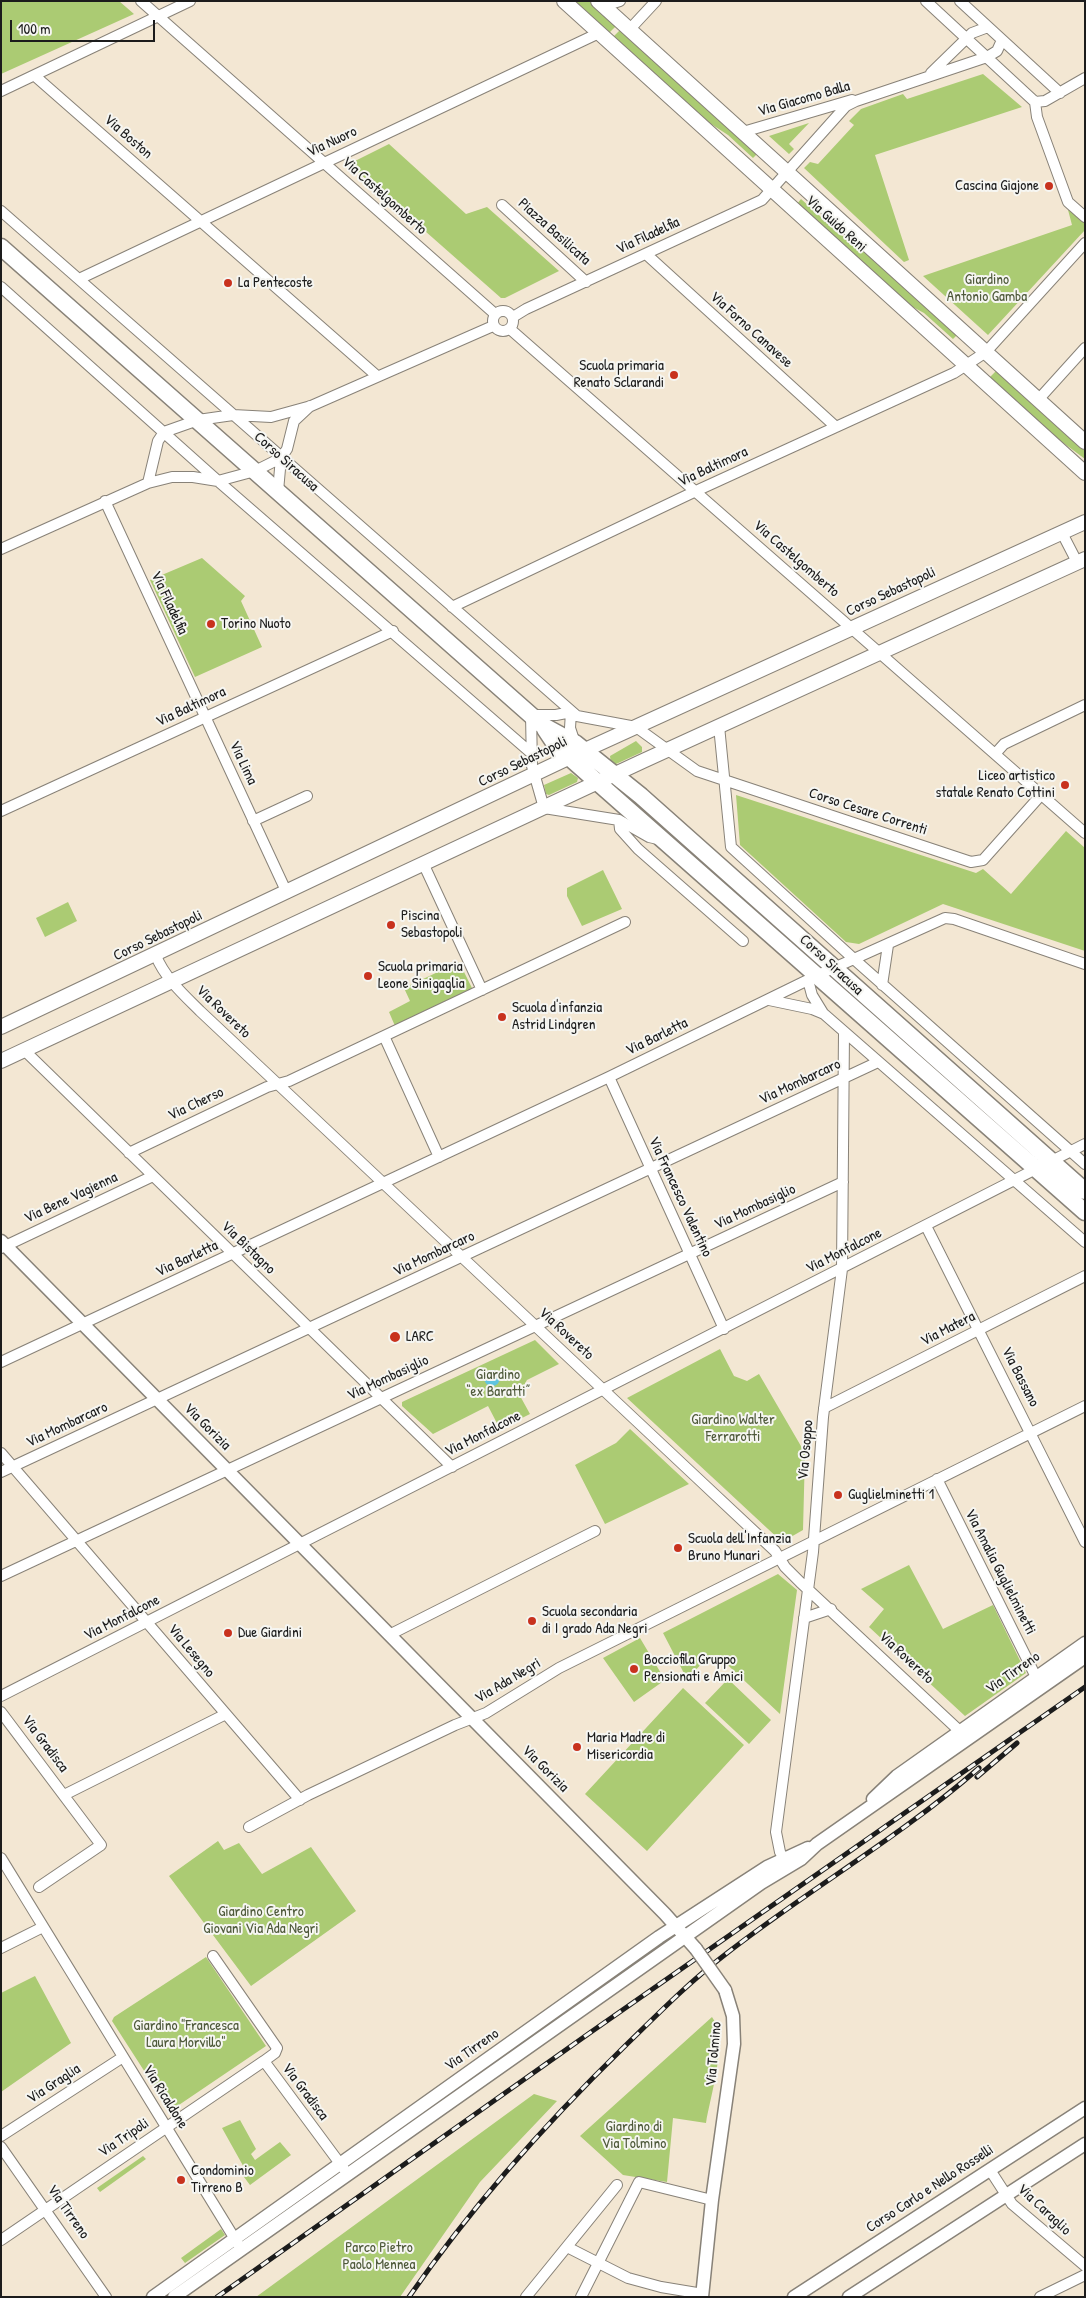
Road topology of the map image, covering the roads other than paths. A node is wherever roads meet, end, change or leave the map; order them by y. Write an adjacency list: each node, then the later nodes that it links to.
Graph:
1 (141, 1): 9 (street, Via Castelgomberto)
2 (190, 1): 9 (street)
3 (564, 1): 12 (main road, Via Guido Reni)
4 (620, 1): 8 (street)
5 (656, 1): 11 (street)
6 (926, 1): 13 (street)
7 (960, 1): 10 (street)
8 (601, 4): 11 (main road, Via Guido Reni)
9 (158, 17): 16 (street); 24 (street, Via Castelgomberto)
10 (988, 27): 13 (street, Via Giacomo Balla); 14 (street)
11 (630, 29): 23 (main road, Via Guido Reni)
12 (599, 33): 24 (street, Via Nuoro); 26 (main road, Via Guido Reni)
13 (966, 38): 15 (street); 17 (street, Via Giacomo Balla)
14 (1002, 40): 15 (street); 20 (street)
15 (987, 57): 17 (street, Via Giacomo Balla); 22 (street)
16 (35, 76): 19 (street); 30 (street, Via Boston)
17 (926, 77): 21 (street, Via Giacomo Balla)
18 (1085, 78): 20 (street)
19 (1, 91)
20 (1060, 93): 22 (street)
21 (873, 95): 23 (street, Via Giacomo Balla); 25 (street, Via Giacomo Balla)
22 (1035, 102): 29 (street)
23 (743, 132): 25 (main road, Via Guido Reni)
24 (324, 163): 30 (street, Via Nuoro); 37 (street, Via Castelgomberto)
25 (787, 171): 26 (street, Via Filadelfia); 42 (main road, Via Guido Reni)
26 (772, 189): 33 (street, Via Filadelfia); 43 (main road, Via Guido Reni)
27 (502, 205): 35 (street, Piazza Basilicata)
28 (1, 211): 34 (street, Corso Siracusa)
29 (1085, 217)
30 (200, 221): 34 (street, Via Nuoro); 44 (street)
31 (1085, 243): 42 (street)
32 (1, 247): 48 (main road, Corso Siracusa)
33 (646, 254): 35 (street, Via Filadelfia); 49 (street, Via Forno Canavese)
34 (79, 280): 47 (street, Corso Siracusa)
35 (586, 282): 38 (street, Via Filadelfia)
36 (1, 287): 50 (street)
37 (495, 314): 38 (street); 39 (street)
38 (513, 317): 40 (street)
39 (494, 326): 40 (street); 44 (street)
40 (510, 329): 58 (street, Via Castelgomberto)
41 (1085, 348): 45 (street)
42 (986, 352): 43 (street, Via Baltimora); 45 (main road, Via Guido Reni)
43 (968, 365): 49 (street, Via Baltimora); 54 (main road, Via Guido Reni)
44 (378, 376): 46 (street)
45 (1038, 400): 51 (main road, Via Guido Reni)
46 (311, 406): 47 (street); 52 (street)
47 (232, 415): 48 (street); 52 (street, Corso Siracusa)
48 (198, 420): 50 (street); 53 (main road, Corso Siracusa)
49 (836, 428): 58 (street, Via Baltimora)
50 (164, 432): 55 (street); 56 (street)
51 (1085, 442)
52 (281, 458): 53 (street); 57 (street); 64 (street, Corso Siracusa)
53 (255, 471): 55 (street); 57 (main road, Corso Siracusa)
54 (1085, 473)
55 (218, 481): 56 (street); 66 (street)
56 (148, 483): 59 (street)
57 (278, 491): 71 (main road, Corso Siracusa)
58 (696, 491): 64 (street, Via Baltimora); 65 (street, Via Castelgomberto)
59 (105, 501): 62 (street); 70 (street, Via Filadelfia)
60 (1085, 522): 61 (main road, Corso Sebastopoli)
61 (1062, 532): 63 (street); 65 (main road, Corso Sebastopoli)
62 (1, 549)
63 (1082, 560): 67 (main road)
64 (452, 607): 69 (street, Corso Siracusa)
65 (852, 628): 67 (street, Via Castelgomberto); 73 (main road, Corso Sebastopoli)
66 (393, 631): 70 (street, Via Baltimora); 76 (street)
67 (881, 653): 72 (main road); 77 (street, Via Castelgomberto)
68 (1085, 705): 77 (street)
69 (571, 712): 71 (street, Corso Siracusa); 73 (street, Corso Siracusa); 74 (street)
70 (206, 717): 85 (street, Via Baltimora); 87 (street, Via Lima)
71 (536, 720): 74 (main road, Corso Siracusa); 76 (street)
72 (719, 726): 75 (main road); 80 (street, Corso Siracusa)
73 (636, 727): 74 (main road, Corso Sebastopoli); 75 (street, Corso Siracusa)
74 (577, 750): 78 (main road, Corso Siracusa); 79 (main road, Corso Sebastopoli); 81 (main road, Corso Siracusa)
75 (666, 750): 78 (main road); 80 (street, Corso Cesare Correnti)
76 (530, 752): 79 (street)
77 (995, 754): 82 (street, Via Castelgomberto)
78 (615, 774): 81 (main road); 98 (main road, Corso Siracusa)
79 (534, 775): 84 (street); 91 (main road, Corso Sebastopoli)
80 (724, 781): 82 (street, Corso Cesare Correnti); 96 (street, Corso Siracusa)
81 (598, 783): 84 (main road); 89 (main road, Corso Siracusa)
82 (1041, 795): 88 (street, Via Castelgomberto)
83 (307, 796): 87 (street)
84 (544, 808): 86 (street, Corso Siracusa); 90 (main road)
85 (1, 811)
86 (619, 820): 89 (street, Corso Siracusa); 93 (street)
87 (254, 822): 91 (street, Via Lima)
88 (1085, 833)
89 (663, 840): 99 (main road, Corso Siracusa)
90 (423, 863): 100 (main road); 102 (street)
91 (286, 893): 95 (main road, Corso Sebastopoli)
92 (625, 922): 102 (street)
93 (743, 941)
94 (888, 945): 96 (street, Via Barletta); 97 (street, Via Barletta); 101 (street)
95 (156, 956): 100 (street, Via Rovereto); 105 (main road, Corso Sebastopoli)
96 (854, 960): 98 (street, Via Barletta); 101 (street, Corso Siracusa)
97 (1085, 964)
98 (835, 968): 99 (street, Via Barletta); 118 (main road, Corso Siracusa)
99 (812, 978): 103 (street, Via Barletta); 104 (street, Corso Siracusa); 121 (main road, Corso Siracusa)
100 (170, 980): 108 (main road); 113 (street, Via Rovereto)
101 (882, 985): 116 (street, Corso Siracusa)
102 (482, 990): 107 (street)
103 (768, 1000): 104 (street, Corso Siracusa); 111 (street, Via Barletta)
104 (824, 1014): 106 (street, Corso Siracusa)
105 (1, 1027)
106 (844, 1032): 110 (street, Corso Siracusa); 112 (street, Via Osoppo)
107 (384, 1036): 113 (street); 117 (street)
108 (24, 1050): 109 (main road); 115 (street, Via Bistagno)
109 (1, 1061)
110 (878, 1062): 112 (street, Via Mombarcaro); 123 (street, Corso Siracusa)
111 (609, 1077): 117 (street, Via Barletta); 120 (street, Via Francesco Valentino)
112 (844, 1078): 120 (street, Via Mombarcaro); 125 (street, Via Osoppo)
113 (277, 1084): 115 (street, Via Cherso); 124 (street, Via Rovereto)
114 (1085, 1144): 116 (street, Via Monfalcone)
115 (129, 1152): 122 (street, Via Bistagno)
116 (1070, 1152): 118 (street, Via Monfalcone); 119 (street, Corso Siracusa)
117 (439, 1157): 124 (street, Via Barletta)
118 (1052, 1161): 121 (street, Via Monfalcone); 126 (main road, Corso Siracusa)
119 (1085, 1164)
120 (650, 1169): 131 (street, Via Francesco Valentino); 133 (street, Via Mombarcaro)
121 (1036, 1169): 123 (street, Via Monfalcone); 127 (main road, Corso Siracusa)
122 (153, 1176): 130 (street, Via Bene Vagienna); 132 (street, Via Bistagno)
123 (1014, 1180): 128 (street, Via Monfalcone); 129 (street, Corso Siracusa)
124 (382, 1182): 132 (street, Via Barletta); 133 (street, Via Rovereto)
125 (843, 1182): 131 (street, Via Mombasiglio); 134 (street, Via Osoppo)
126 (1085, 1191)
127 (1085, 1212)
128 (926, 1226): 134 (street, Via Monfalcone); 140 (street, Via Bassano)
129 (1085, 1242)
130 (3, 1245): 136 (street, Via Gorizia)
131 (689, 1254): 137 (street, Via Mombasiglio); 139 (street, Via Francesco Valentino)
132 (233, 1255): 136 (street, Via Barletta); 138 (street, Via Bistagno)
133 (462, 1258): 137 (street, Via Rovereto); 138 (street, Via Mombarcaro)
134 (842, 1269): 139 (street, Via Monfalcone); 146 (street, Via Osoppo)
135 (1085, 1276): 140 (street, Via Matera)
136 (82, 1324): 141 (street, Via Barletta); 144 (street, Via Gorizia)
137 (535, 1326): 142 (street, Via Rovereto); 143 (street, Via Mombasiglio)
138 (309, 1328): 143 (street, Via Bistagno); 144 (street, Via Mombarcaro)
139 (724, 1329): 142 (street, Via Monfalcone)
140 (979, 1330): 146 (street, Via Matera); 147 (street, Via Bassano)
141 (1, 1362)
142 (603, 1390): 150 (street, Via Monfalcone); 159 (street, Via Rovereto)
143 (380, 1398): 150 (street, Via Bistagno); 151 (street, Via Mombasiglio)
144 (157, 1400): 149 (street, Via Mombarcaro); 151 (street, Via Gorizia)
145 (1085, 1406): 147 (street)
146 (824, 1408): 156 (street, Via Osoppo)
147 (1031, 1432): 153 (street); 157 (street, Via Bassano)
148 (1, 1453): 149 (street, Via Lesegno)
149 (13, 1467): 152 (street, Via Mombarcaro); 155 (street, Via Lesegno)
150 (452, 1467): 158 (street, Via Monfalcone)
151 (226, 1470): 155 (street, Via Mombasiglio); 158 (street, Via Gorizia)
152 (1, 1472)
153 (937, 1479): 156 (street); 168 (street, Via Amalia Guglielminetti)
154 (595, 1531): 165 (street)
155 (77, 1541): 160 (street, Via Mombasiglio); 164 (street, Via Lesegno)
156 (814, 1542): 159 (street); 161 (street, Via Osoppo)
157 (1085, 1542)
158 (300, 1544): 164 (street, Via Monfalcone); 165 (street, Via Gorizia)
159 (781, 1559): 161 (street, Via Rovereto); 172 (street, Via Ada Negri)
160 (1, 1576)
161 (808, 1589): 162 (street, Via Rovereto); 163 (street, Via Osoppo)
162 (831, 1609): 163 (street); 173 (street, Via Rovereto)
163 (804, 1618): 178 (street, Via Osoppo)
164 (147, 1622): 169 (street, Via Monfalcone); 171 (street, Via Lesegno)
165 (389, 1635): 172 (street, Via Gorizia)
166 (1085, 1643): 168 (street, Via Tirreno)
167 (1085, 1657): 173 (street, Via Tirreno)
168 (1036, 1678): 173 (street, Via Tirreno)
169 (1, 1696)
170 (1, 1712): 174 (street, Via Gradisca)
171 (226, 1714): 174 (street, Via Gradisca); 175 (street, Via Lesegno)
172 (472, 1718): 175 (street, Via Ada Negri); 181 (street, Via Gorizia)
173 (964, 1734): 178 (street, Via Tirreno)
174 (64, 1795): 179 (street, Via Gradisca)
175 (300, 1800): 176 (street, Via Ada Negri)
176 (249, 1827)
177 (1, 1858): 180 (street, Via Ricaldone)
178 (785, 1863): 181 (street, Via Tirreno)
179 (39, 1887)
180 (43, 1927): 182 (street); 184 (street, Via Ricaldone)
181 (681, 1932): 191 (street, Via Tirreno); 195 (street, Via Tolmino, bridge)
182 (1, 1948)
183 (213, 1956): 185 (street, Via Gradisca)
184 (123, 2056): 187 (street, Via Ricaldone); 188 (street, Via Graglia)
185 (264, 2061): 187 (street, Via Tripoli); 191 (street, Via Gradisca)
186 (1085, 2108): 192 (street, Corso Carlo e Nello Rosselli)
187 (166, 2128): 196 (street, Via Tripoli); 198 (street, Via Ricaldone)
188 (1, 2136)
189 (1085, 2144): 194 (street)
190 (1, 2147): 196 (street, Via Tirreno)
191 (344, 2169): 198 (street, Via Tirreno)
192 (990, 2170): 194 (street, Via Caraglio); 209 (street, Corso Carlo e Nello Rosselli)
193 (617, 2185): 199 (street)
194 (1005, 2195): 201 (street, Via Caraglio); 210 (street)
195 (712, 2200): 200 (street); 203 (street, Via Tolmino)
196 (46, 2210): 197 (street, Via Tripoli); 204 (street, Via Tirreno)
197 (1, 2240)
198 (238, 2244): 205 (street, Via Tirreno); 206 (street, Via Tirreno)
199 (567, 2247): 200 (street, Via Tolmino); 207 (street)
200 (598, 2264): 203 (street, Via Tolmino); 208 (street)
201 (1085, 2266)
202 (1085, 2275): 211 (street)
203 (702, 2296)
204 (106, 2297)
205 (153, 2297)
206 (174, 2297)
207 (526, 2297)
208 (581, 2297)
209 (794, 2297)
210 (849, 2297)
211 (1040, 2297)

